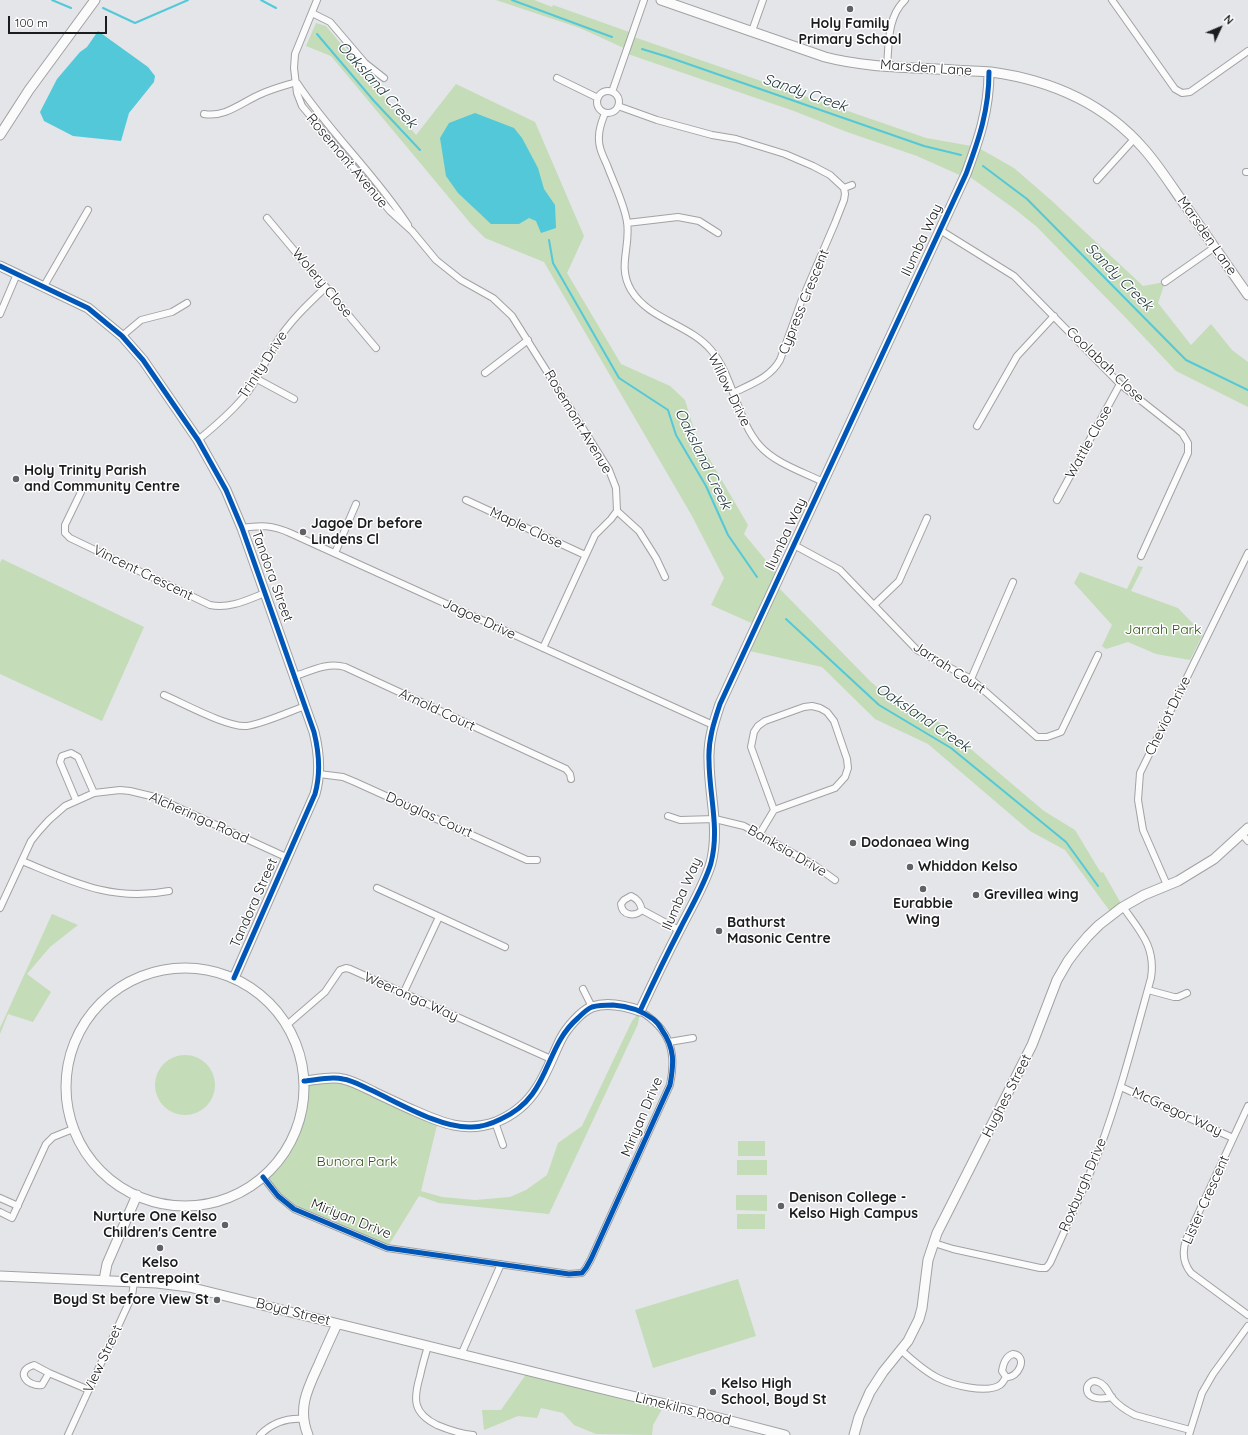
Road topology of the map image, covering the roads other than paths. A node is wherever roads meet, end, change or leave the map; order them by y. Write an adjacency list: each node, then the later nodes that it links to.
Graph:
1 (95, 0): 22 (street)
2 (317, 0): 9 (street)
3 (644, 0): 17 (street)
4 (662, 0): 8 (street, Marsden Lane)
5 (763, 0): 10 (street)
6 (905, 0): 12 (street)
7 (1112, 0): 11 (street)
8 (676, 2): 10 (street, Marsden Lane)
9 (312, 13): 14 (street); 16 (street)
10 (752, 31): 12 (street, Marsden Lane)
11 (1248, 52)
12 (887, 66): 13 (street, Marsden Lane)
13 (989, 72): 23 (street, Marsden Lane); 30 (street, Ilumba Way)
14 (384, 78)
15 (557, 78): 18 (street)
16 (296, 82): 21 (street); 43 (street, Rosemont Avenue)
17 (612, 92): 18 (street); 19 (street)
18 (598, 98): 20 (street)
19 (618, 106): 20 (street); 26 (street)
20 (605, 113): 29 (street, Willow Drive)
21 (204, 114)
22 (0, 135)
23 (1135, 138): 24 (street); 32 (street, Marsden Lane)
24 (1097, 180)
25 (852, 185): 26 (street)
26 (844, 188): 48 (street, Cypress Crescent)
27 (88, 210): 36 (street)
28 (267, 218): 37 (street, Wolery Close)
29 (627, 223): 31 (street); 48 (street, Willow Drive)
30 (940, 230): 41 (street, Coolabah Close); 52 (street, Ilumba Way)
31 (718, 233)
32 (1214, 248): 35 (street); 38 (street, Marsden Lane)
33 (0, 266): 34 (street, Tandora Street)
34 (17, 274): 36 (street, Tandora Street); 40 (street)
35 (1165, 282)
36 (44, 286): 42 (street, Tandora Street)
37 (326, 288): 44 (street, Wolery Close); 46 (street, Trinity Drive)
38 (1248, 294)
39 (187, 303): 42 (street)
40 (0, 314)
41 (1054, 316): 47 (street, Coolabah Close); 50 (street)
42 (122, 336): 51 (street, Tandora Street)
43 (528, 340): 45 (street); 57 (street, Rosemont Avenue)
44 (376, 348)
45 (485, 373)
46 (257, 379): 49 (street); 51 (street, Trinity Drive)
47 (1120, 384): 55 (street, Wattle Close); 64 (street, Coolabah Close)
48 (733, 393): 52 (street, Willow Drive)
49 (294, 399)
50 (977, 426)
51 (198, 440): 59 (street, Tandora Street)
52 (823, 482): 60 (street, Ilumba Way)
53 (81, 492): 67 (street, Vincent Crescent)
54 (466, 500): 63 (street, Maple Close)
55 (1057, 500)
56 (356, 504): 61 (street)
57 (617, 511): 63 (street); 65 (street)
58 (927, 518): 68 (street)
59 (242, 528): 61 (street, Jagoe Drive); 67 (street, Tandora Street)
60 (794, 545): 68 (street, Jarrah Court); 75 (street, Ilumba Way)
61 (334, 553): 69 (street, Jagoe Drive)
62 (1248, 553): 89 (street, Cheviot Drive)
63 (585, 555): 69 (street)
64 (1140, 556)
65 (665, 577)
66 (1013, 582): 72 (street)
67 (265, 593): 71 (street, Tandora Street)
68 (874, 605): 72 (street, Jarrah Court)
69 (543, 648): 75 (street, Jagoe Drive)
70 (1098, 655): 72 (street, Jarrah Court)
71 (295, 676): 74 (street, Tandora Street); 77 (street, Arnold Court)
72 (971, 679)
73 (164, 695): 74 (street)
74 (305, 706): 76 (street, Tandora Street)
75 (713, 725): 82 (street, Ilumba Way)
76 (319, 774): 85 (street, Tandora Street); 86 (street, Douglas Court)
77 (571, 778)
78 (94, 793): 79 (street, Alcheringa Road); 79 (street); 85 (street, Alcheringa Road)
79 (76, 800): 87 (street, Alcheringa Road)
80 (774, 810): 80 (street); 84 (street)
81 (668, 816): 82 (street, Banksia Drive)
82 (715, 819): 84 (street, Banksia Drive); 96 (street, Ilumba Way)
83 (1246, 834): 89 (street, Hughes Street)
84 (759, 835): 88 (street, Banksia Drive)
85 (288, 858): 98 (street, Tandora Street)
86 (537, 860)
87 (22, 861): 91 (street); 93 (street, Alcheringa Road)
88 (835, 880)
89 (1167, 885): 92 (street, Hughes Street)
90 (377, 888): 95 (street)
91 (169, 891)
92 (1123, 907): 100 (street, Roxburgh Drive); 121 (street, Hughes Street)
93 (0, 908)
94 (642, 910): 96 (street)
95 (439, 917): 97 (street); 102 (street)
96 (679, 930): 104 (street, Ilumba Way)
97 (505, 947)
98 (234, 978): 105 (street); 113 (street)
99 (583, 989): 103 (street)
100 (1148, 990): 101 (street); 110 (street, Roxburgh Drive)
101 (1187, 993)
102 (403, 994): 105 (street, Weeronga Way); 108 (street, Weeronga Way)
103 (592, 1007): 104 (street, Miriyan Drive); 108 (street)
104 (640, 1011): 107 (street, Miriyan Drive)
105 (288, 1024): 109 (street)
106 (693, 1038): 107 (street)
107 (669, 1042): 122 (street, Miriyan Drive)
108 (552, 1059): 112 (street)
109 (304, 1081): 112 (street); 116 (street)
110 (1121, 1086): 114 (street, McGregor Way); 121 (street, Roxburgh Drive)
111 (1248, 1106): 114 (street, Lister Crescent)
112 (495, 1122): 115 (street)
113 (73, 1129): 117 (street); 119 (street)
114 (1233, 1138): 126 (street, Lister Crescent)
115 (503, 1145)
116 (263, 1177): 117 (street); 122 (street, Miriyan Drive)
117 (137, 1195): 124 (street)
118 (0, 1198): 119 (street)
119 (18, 1206): 120 (street)
120 (0, 1212)
121 (934, 1243): 130 (street, Hughes Street)
122 (500, 1264): 131 (street)
123 (0, 1276): 124 (street, Boyd Street)
124 (104, 1280): 125 (street, Boyd Street)
125 (134, 1282): 127 (street, Boyd Street); 135 (street, View Street)
126 (1248, 1315)
127 (337, 1324): 129 (street, Boyd Street); 137 (street)
128 (1248, 1326): 138 (street)
129 (428, 1346): 131 (street, Boyd Street); 142 (street)
130 (901, 1350): 133 (street); 144 (street, Hughes Street)
131 (462, 1355): 134 (street, Boyd Street)
132 (49, 1373): 135 (street)
133 (1006, 1377)
134 (580, 1384): 143 (street, Limekilns Road)
135 (89, 1390): 139 (street, View Street)
136 (1112, 1397): 138 (street)
137 (303, 1419): 140 (street); 141 (street)
138 (1190, 1433)
139 (68, 1435)
140 (260, 1435)
141 (308, 1435)
142 (473, 1435)
143 (785, 1435)
144 (854, 1435)

